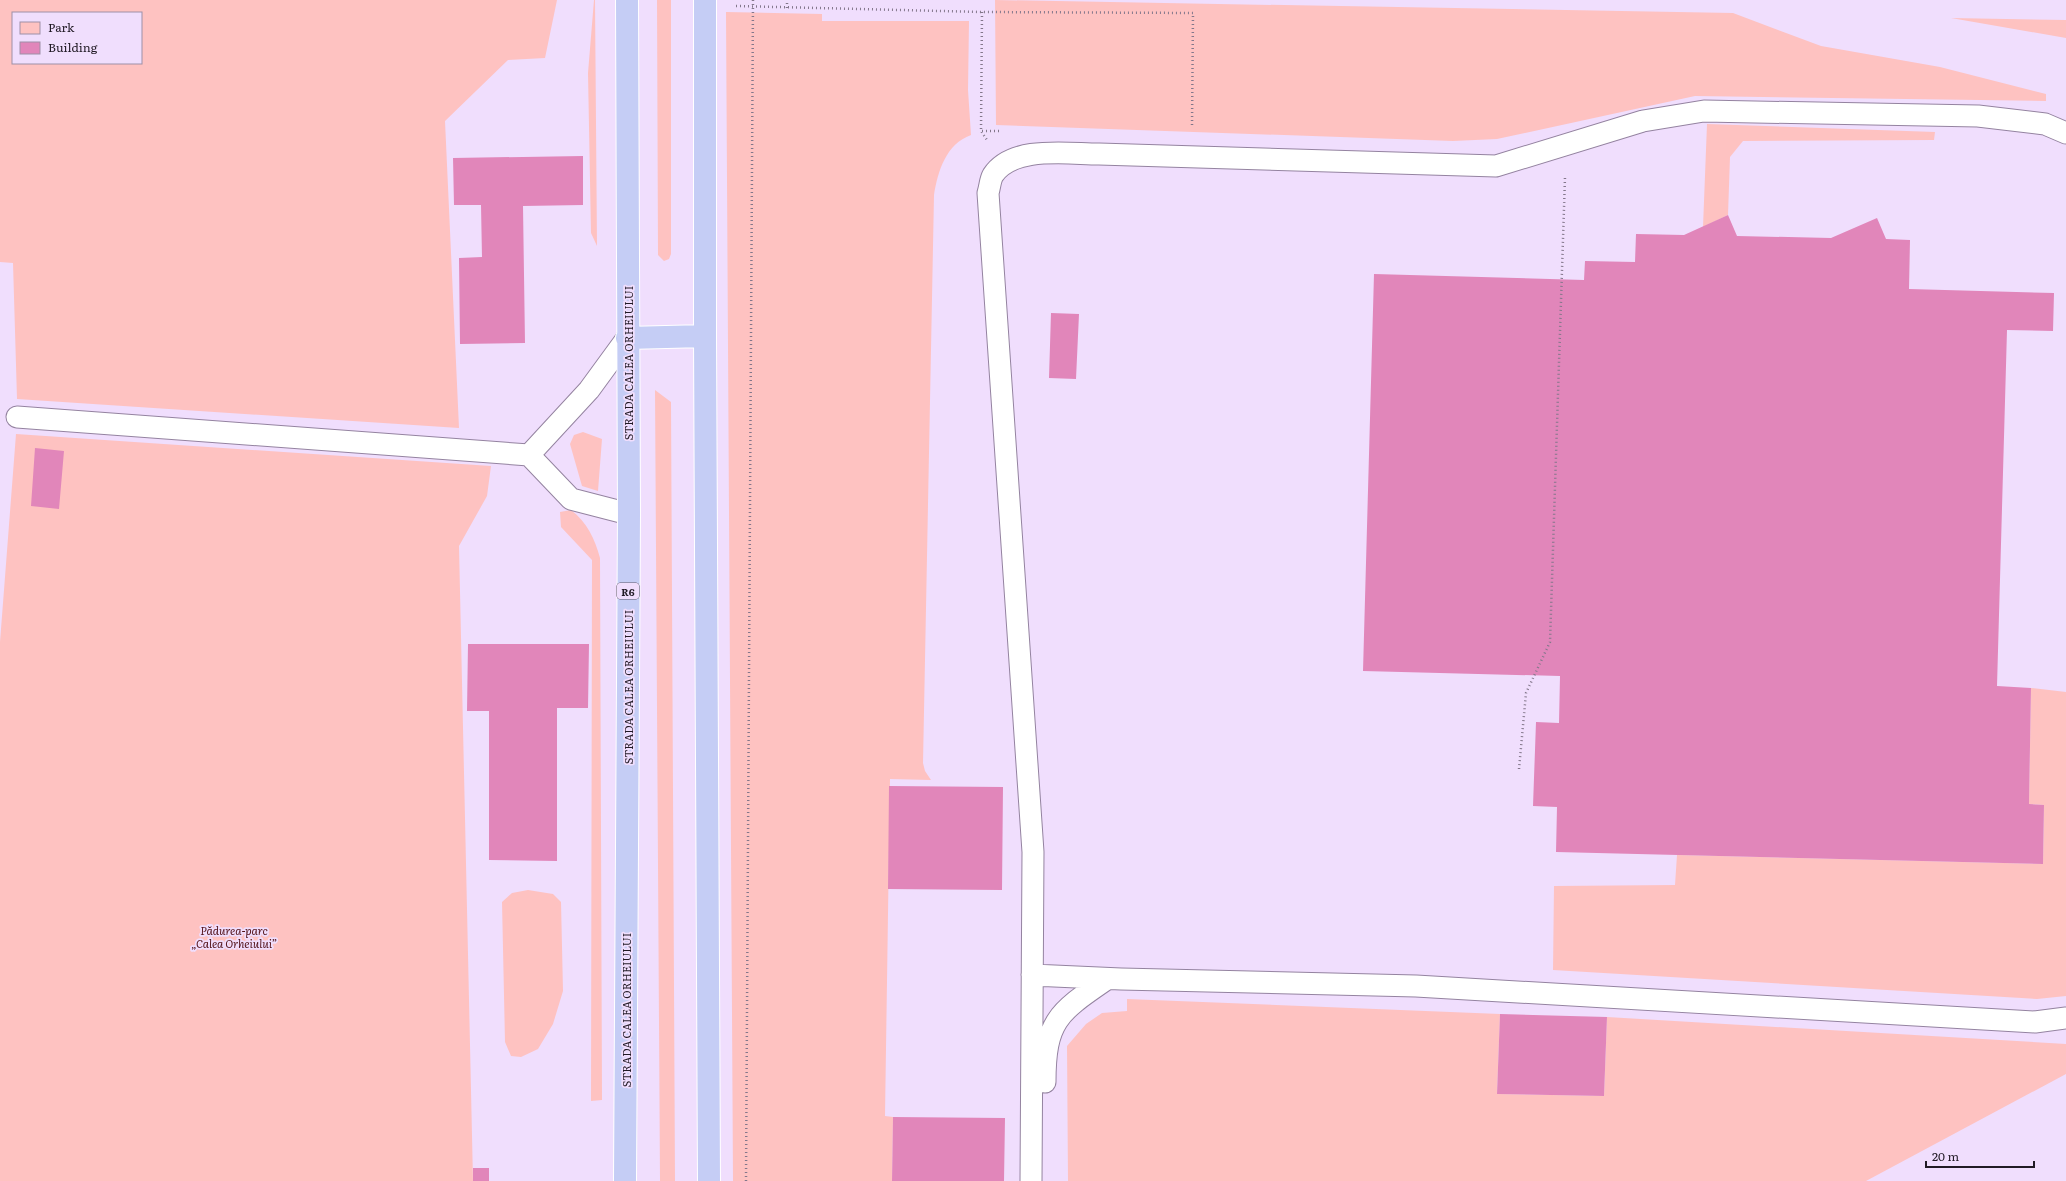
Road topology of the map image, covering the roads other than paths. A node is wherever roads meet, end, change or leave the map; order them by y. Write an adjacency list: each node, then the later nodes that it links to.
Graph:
1 (627, 0): 5 (highway, STRADA CALEA ORHEIULUI / R6)
2 (705, 3): 4 (highway)
3 (2066, 133): 9 (lane)
4 (705, 336): 5 (highway); 15 (highway)
5 (628, 338): 7 (lane); 8 (highway, STRADA CALEA ORHEIULUI / R6)
6 (16, 417): 7 (lane)
7 (529, 455): 8 (lane)
8 (629, 514): 14 (highway, STRADA CALEA ORHEIULUI / R6)
9 (1032, 975): 10 (lane); 16 (lane)
10 (1074, 977): 11 (lane); 12 (lane)
11 (1107, 979): 12 (lane); 13 (lane)
12 (1070, 1004): 17 (lane)
13 (2066, 1018)
14 (625, 1181)
15 (709, 1181)
16 (1031, 1181)
17 (1045, 1181)

